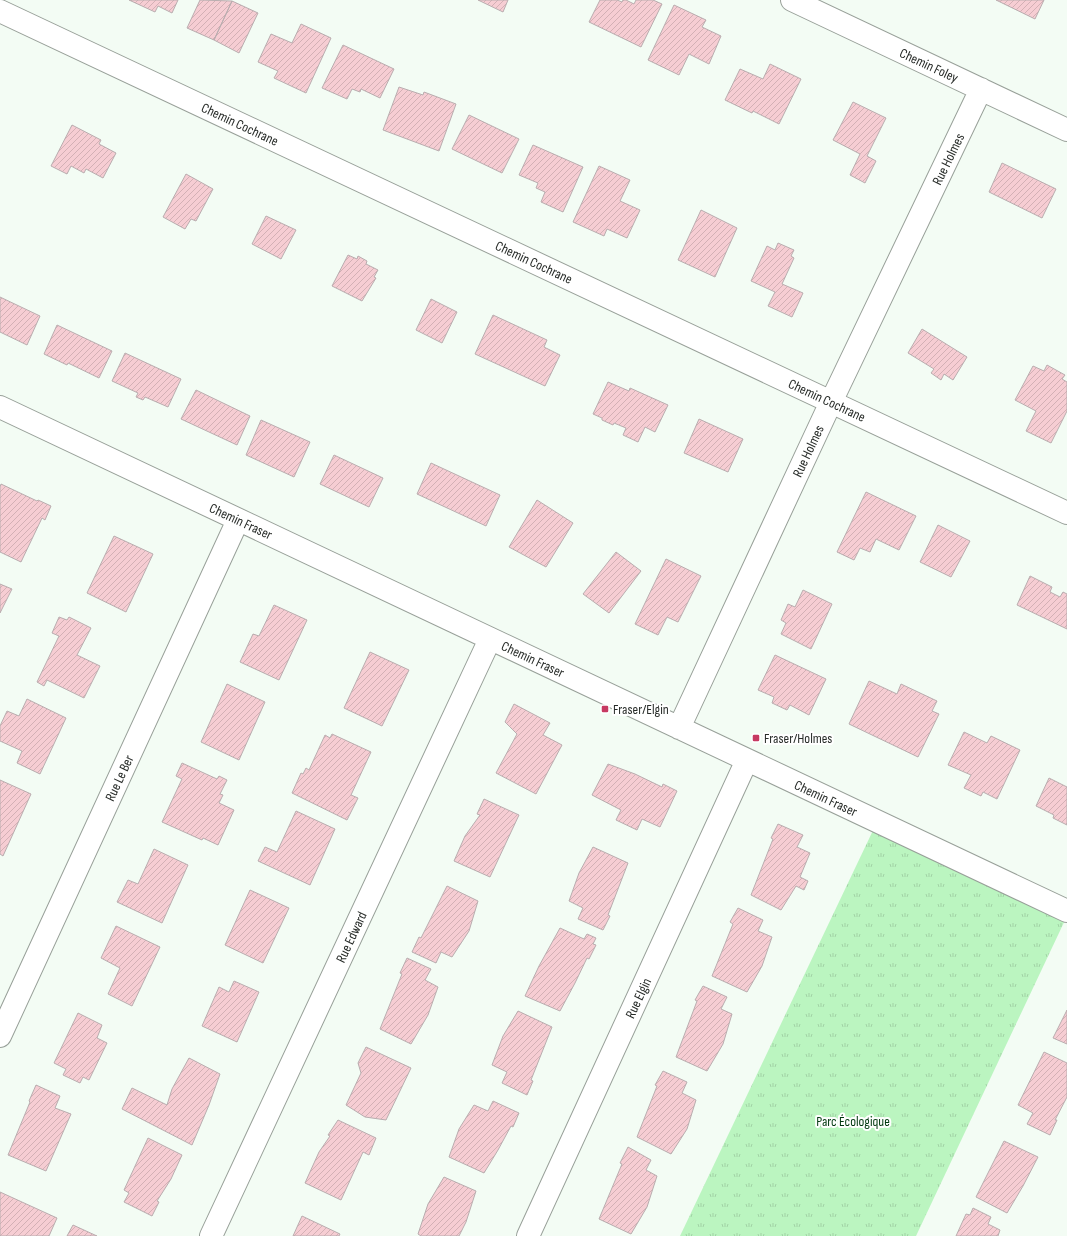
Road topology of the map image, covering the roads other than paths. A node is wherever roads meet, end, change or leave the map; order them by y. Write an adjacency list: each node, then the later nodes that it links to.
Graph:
1 (792, 0): 3 (street, Chemin Foley)
2 (0, 11): 5 (street, Chemin Cochrane)
3 (981, 89): 4 (street, Chemin Foley); 5 (street, Rue Holmes)
4 (1067, 130)
5 (831, 402): 7 (street, Chemin Cochrane); 10 (street, Rue Holmes)
6 (0, 407): 8 (street, Chemin Fraser)
7 (1067, 513)
8 (238, 520): 9 (street, Chemin Fraser); 13 (street, Rue Le Ber)
9 (490, 639): 10 (street, Chemin Fraser); 14 (street, Rue Edward)
10 (679, 728): 11 (street, Chemin Fraser)
11 (747, 760): 12 (street, Chemin Fraser); 15 (street, Rue Elgin)
12 (1067, 911)
13 (0, 1036)
14 (212, 1236)
15 (528, 1236)

